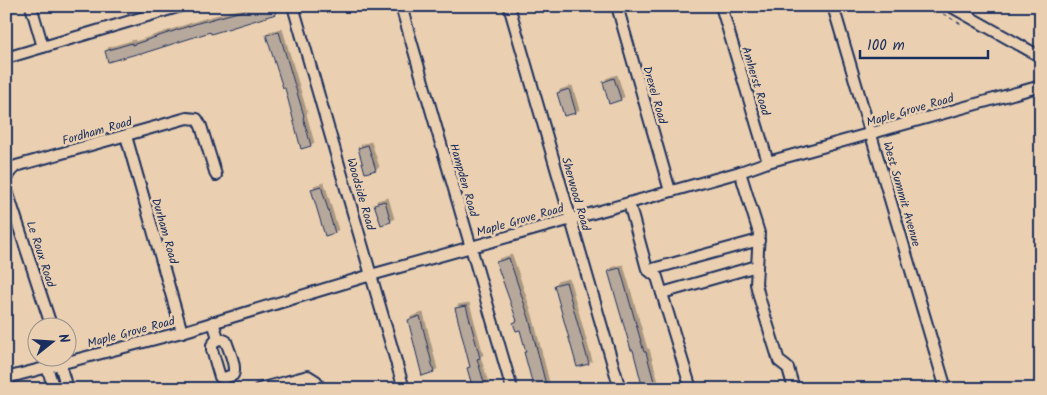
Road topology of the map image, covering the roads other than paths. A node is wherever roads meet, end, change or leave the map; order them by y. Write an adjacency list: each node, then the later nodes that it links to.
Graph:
1 (31, 6): 10 (street)
2 (181, 6): 10 (street)
3 (293, 6): 28 (street, Woodside Road)
4 (401, 6): 25 (street, Hampden Road)
5 (509, 6): 23 (street, Sherwood Road)
6 (617, 6): 21 (street, Drexel Road)
7 (721, 6): 16 (street, Amherst Road)
8 (834, 6): 14 (street, West Summit Avenue)
9 (950, 6): 11 (street)
10 (43, 48): 12 (street)
11 (1041, 57)
12 (6, 58)
13 (1041, 86): 14 (street, Maple Grove Road)
14 (872, 134): 16 (street, Maple Grove Road); 48 (street, West Summit Avenue)
15 (126, 136): 18 (street, Fordham Road); 19 (street, Fordham Road); 32 (street, Durham Road)
16 (768, 162): 17 (street, Maple Grove Road)
17 (740, 172): 21 (street, Maple Grove Road); 24 (street)
18 (216, 175)
19 (7, 179)
20 (6, 188): 30 (street, Le Roux Road)
21 (670, 191): 22 (street, Maple Grove Road)
22 (629, 202): 23 (street, Maple Grove Road); 27 (street)
23 (571, 220): 25 (street, Maple Grove Road); 45 (street, Sherwood Road)
24 (759, 240): 26 (street); 27 (street)
25 (471, 247): 28 (street, Maple Grove Road); 44 (street, Hampden Road)
26 (757, 266): 29 (street); 47 (street)
27 (649, 270): 29 (street)
28 (371, 275): 31 (street, Maple Grove Road); 43 (street, Woodside Road)
29 (662, 294): 46 (street)
30 (49, 318)
31 (213, 322): 32 (street, Maple Grove Road); 33 (street)
32 (182, 332): 34 (street, Maple Grove Road)
33 (218, 338)
34 (78, 357)
35 (43, 368): 38 (street, Maple Grove Road)
36 (47, 368): 39 (street)
37 (62, 368): 40 (street)
38 (6, 378)
39 (54, 389)
40 (67, 389)
41 (259, 389): 42 (street)
42 (320, 389)
43 (404, 389)
44 (512, 389)
45 (620, 389)
46 (691, 389)
47 (794, 389)
48 (946, 389)

